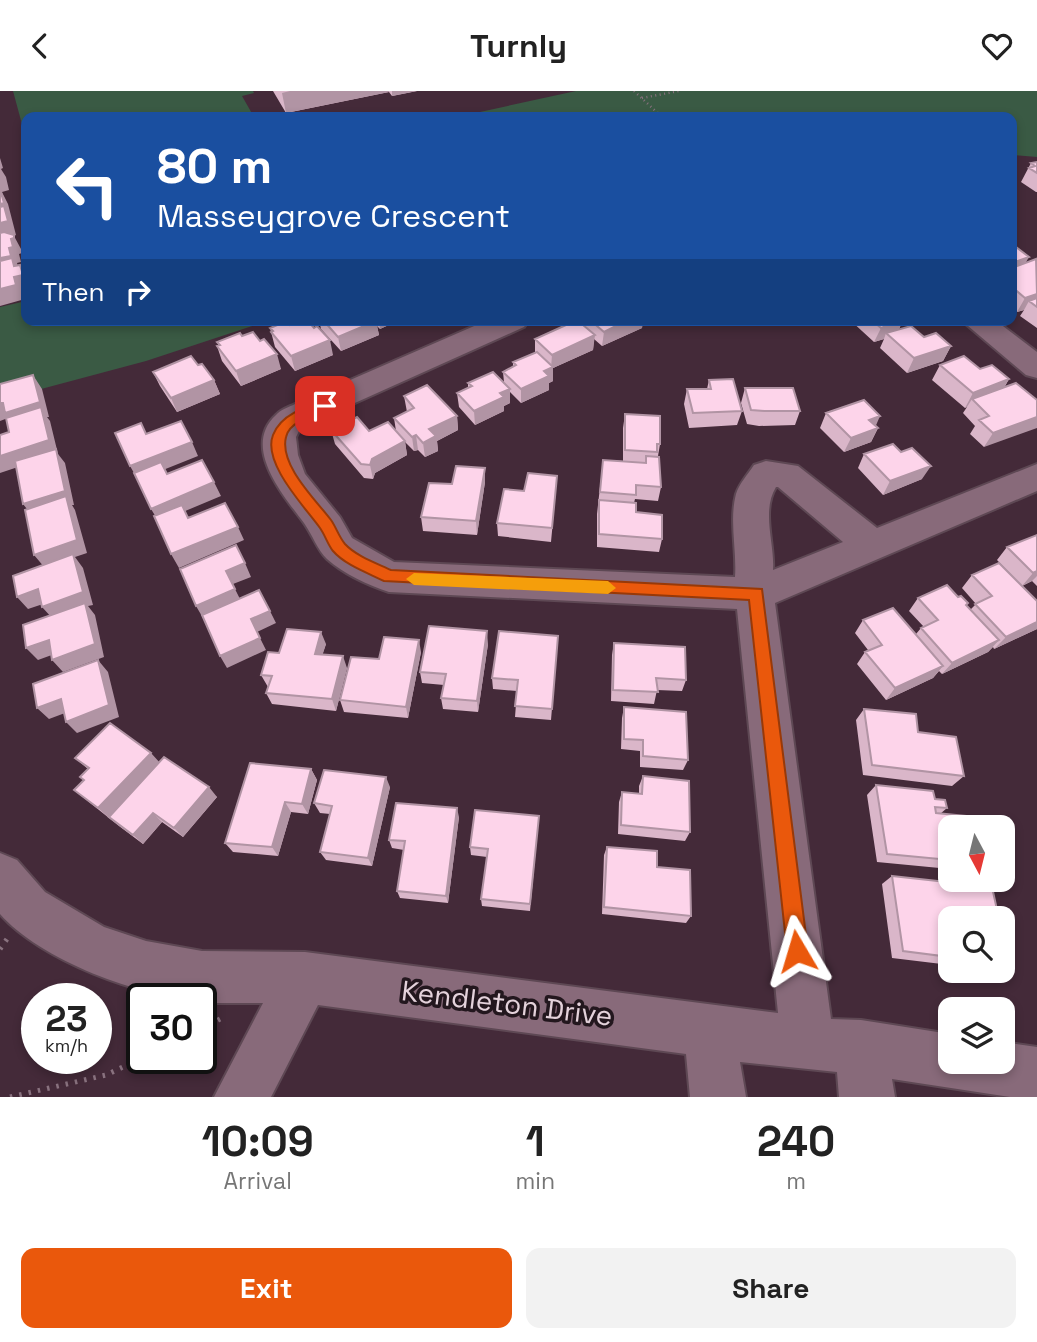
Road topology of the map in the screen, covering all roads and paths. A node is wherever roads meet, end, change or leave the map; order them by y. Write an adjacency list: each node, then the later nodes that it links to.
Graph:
1 (634, 91): 3 (path)
2 (679, 91): 3 (path)
3 (642, 98): 4 (path)
4 (657, 112)
5 (500, 326): 10 (street)
6 (984, 326): 7 (street)
7 (1037, 368)
8 (1037, 478): 9 (street)
9 (873, 546): 10 (street); 10 (street)
10 (756, 594): 14 (street)
11 (0, 877): 12 (street, Kendleton Drive)
12 (305, 978): 13 (street, Kendleton Drive); 21 (street)
13 (709, 1029): 14 (street, Kendleton Drive); 22 (street)
14 (808, 1044): 18 (street, Kendleton Drive)
15 (938, 1063): 18 (street, Kendleton Drive)
16 (126, 1066): 20 (path)
17 (1015, 1071): 19 (street)
18 (864, 1072)
19 (1037, 1074)
20 (10, 1097)
21 (242, 1097)
22 (718, 1097)

